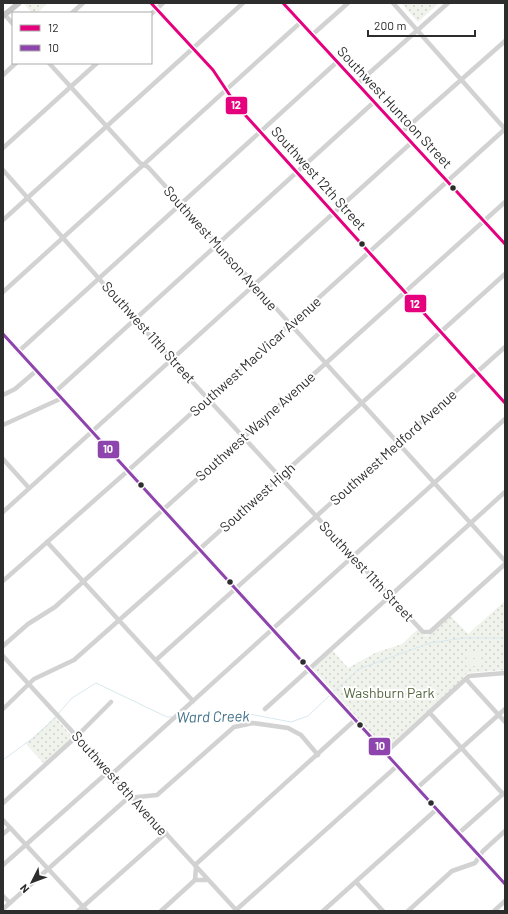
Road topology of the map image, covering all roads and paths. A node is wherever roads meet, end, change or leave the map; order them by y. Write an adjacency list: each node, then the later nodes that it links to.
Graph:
1 (19, 3): 13 (main road)
2 (83, 3): 11 (street)
3 (151, 3): 10 (main road, Southwest 12th Street)
4 (163, 3): 10 (street)
5 (243, 3): 19 (street)
6 (283, 3): 14 (main road, Southwest Huntoon Street)
7 (348, 3): 17 (street)
8 (393, 3): 16 (street)
9 (448, 3): 16 (street)
10 (157, 9): 12 (street); 19 (main road, Southwest 12th Street)
11 (73, 12)
12 (152, 13)
13 (4, 16): 15 (street)
14 (301, 22): 17 (main road, Southwest Huntoon Street); 28 (street)
15 (12, 23)
16 (417, 30): 25 (street); 26 (street)
17 (312, 35): 20 (main road, Southwest Huntoon Street)
18 (505, 41): 25 (street)
19 (193, 48): 28 (main road, Southwest 12th Street); 30 (street)
20 (337, 62): 26 (main road, Southwest Huntoon Street); 32 (street)
21 (15, 64): 24 (street)
22 (50, 64): 27 (street, Southwest Munson Avenue)
23 (96, 64): 27 (street)
24 (3, 75)
25 (461, 79): 31 (street); 33 (street)
26 (357, 84): 29 (main road, Southwest Huntoon Street)
27 (70, 87): 30 (street, Southwest Munson Avenue); 35 (street)
28 (227, 90): 32 (main road, Southwest 12th Street); 36 (street)
29 (374, 102): 33 (main road, Southwest Huntoon Street); 38 (street)
30 (106, 127): 36 (street, Southwest Munson Avenue); 40 (street)
31 (505, 129): 39 (street, Southwest MacVicar Avenue)
32 (260, 132): 38 (main road, Southwest 12th Street); 42 (street)
33 (402, 132): 34 (main road, Southwest Huntoon Street)
34 (411, 143): 39 (main road, Southwest Huntoon Street); 43 (street)
35 (3, 148)
36 (144, 165): 42 (street, Southwest Munson Avenue); 46 (street)
37 (3, 170): 40 (street, Southwest 11th Street)
38 (297, 172): 43 (main road, Southwest 12th Street); 47 (street)
39 (447, 181): 45 (main road, Southwest Huntoon Street); 49 (street, Southwest MacVicar Avenue)
40 (28, 198): 44 (street); 46 (street, Southwest 11th Street)
41 (505, 202): 45 (street, Southwest Wayne Avenue)
42 (181, 204): 47 (street, Southwest Munson Avenue); 51 (street)
43 (334, 212): 49 (main road, Southwest 12th Street); 52 (street)
44 (3, 220)
45 (484, 221): 48 (main road, Southwest Huntoon Street); 54 (street, Southwest Wayne Avenue)
46 (64, 237): 51 (street, Southwest 11th Street); 53 (street)
47 (218, 244): 52 (street, Southwest Munson Avenue); 55 (street)
48 (505, 244)
49 (369, 253): 54 (main road, Southwest 12th Street); 56 (street, Southwest MacVicar Avenue)
50 (505, 274): 57 (street, Southwest High)
51 (100, 278): 55 (street, Southwest 11th Street); 60 (street)
52 (254, 284): 56 (street, Southwest Munson Avenue); 61 (street)
53 (3, 292)
54 (404, 292): 57 (main road, Southwest 12th Street); 62 (street, Southwest Wayne Avenue)
55 (136, 319): 61 (street, Southwest 11th Street); 65 (street)
56 (290, 323): 62 (street, Southwest Munson Avenue); 68 (street, Southwest MacVicar Avenue)
57 (440, 332): 64 (main road, Southwest 12th Street); 69 (street, Southwest High)
58 (3, 334): 60 (main road)
59 (505, 347): 64 (street, Southwest Medford Avenue)
60 (18, 352): 63 (main road)
61 (172, 359): 68 (street, Southwest 11th Street); 73 (street)
62 (326, 363): 69 (street, Southwest Munson Avenue); 74 (street, Southwest Wayne Avenue)
63 (36, 371): 65 (main road); 66 (street)
64 (476, 372): 70 (main road, Southwest 12th Street); 75 (street, Southwest Medford Avenue)
65 (55, 392): 67 (main road)
66 (3, 395)
67 (60, 398): 72 (street); 73 (main road)
68 (208, 398): 74 (street, Southwest 11th Street); 77 (street, Southwest MacVicar Avenue)
69 (361, 403): 75 (street, Southwest Munson Avenue); 78 (street, Southwest High)
70 (505, 403)
71 (505, 419): 79 (street)
72 (3, 425)
73 (91, 432): 77 (main road); 80 (street)
74 (244, 436): 78 (street, Southwest 11th Street); 82 (street, Southwest Wayne Avenue)
75 (397, 442): 79 (street, Southwest Munson Avenue); 84 (street, Southwest Medford Avenue)
76 (3, 459): 80 (street)
77 (126, 471): 82 (main road); 86 (street, Southwest MacVicar Avenue)
78 (280, 476): 84 (street, Southwest 11th Street); 87 (street, Southwest High)
79 (434, 482): 85 (street, Southwest Munson Avenue); 88 (street)
80 (29, 488): 83 (street)
81 (505, 492): 85 (street)
82 (162, 510): 87 (main road); 92 (street, Southwest Wayne Avenue)
83 (3, 512)
84 (316, 515): 88 (street, Southwest 11th Street); 93 (street, Southwest Medford Avenue)
85 (470, 522): 89 (street, Southwest Munson Avenue); 94 (street)
86 (47, 542): 91 (street, Southwest MacVicar Avenue); 92 (street)
87 (199, 549): 93 (main road); 95 (street, Southwest High)
88 (353, 555): 94 (street, Southwest 11th Street); 96 (street)
89 (505, 561)
90 (505, 564): 94 (street, Southwest 11th Street)
91 (4, 579)
92 (83, 581): 95 (street); 97 (street, Southwest Wayne Avenue)
93 (235, 589): 96 (main road); 99 (street, Southwest Medford Avenue)
94 (389, 595): 100 (street)
95 (119, 620): 99 (street); 103 (street, Southwest High)
96 (272, 629): 100 (main road); 104 (street)
97 (3, 646)
98 (3, 656): 103 (street, Southwest 8th Avenue)
99 (156, 660): 104 (street)
100 (309, 669): 107 (street); 111 (main road)
101 (505, 672): 102 (street)
102 (466, 679): 109 (street); 110 (street)
103 (29, 684): 106 (street, Southwest High); 113 (street, Southwest 8th Avenue)
104 (193, 701): 118 (street)
105 (111, 702): 113 (street)
106 (3, 709)
107 (265, 709)
108 (505, 709): 110 (street)
109 (429, 712): 114 (street); 115 (street)
110 (499, 715): 112 (street); 114 (street)
111 (355, 720): 115 (main road); 116 (street)
112 (505, 722)
113 (77, 736): 118 (street, Southwest 8th Avenue); 122 (street)
114 (462, 748): 119 (street); 120 (street)
115 (385, 753): 117 (main road)
116 (318, 754): 121 (street); 133 (street)
117 (397, 766): 119 (main road); 144 (street)
118 (110, 773): 121 (street, Southwest 8th Avenue); 130 (street)
119 (417, 788): 123 (main road)
120 (504, 794): 128 (street)
121 (133, 797): 127 (street, Southwest 8th Avenue); 134 (street)
122 (3, 803)
123 (437, 809): 128 (main road); 137 (street)
124 (3, 820): 125 (street)
125 (10, 828): 129 (street); 130 (street)
126 (505, 831): 131 (street)
127 (166, 833): 133 (street, Southwest 8th Avenue); 142 (street)
128 (459, 833): 131 (main road)
129 (3, 834)
130 (26, 845): 132 (street); 134 (street)
131 (480, 856): 138 (main road); 150 (street)
132 (3, 866)
133 (196, 866): 135 (street); 136 (street, Southwest 8th Avenue)
134 (48, 869): 141 (street); 142 (street)
135 (195, 880): 136 (street); 147 (street)
136 (208, 880): 144 (street, Southwest 8th Avenue)
137 (356, 882): 148 (street); 149 (street)
138 (505, 884)
139 (3, 896): 141 (street)
140 (505, 901): 151 (street)
141 (10, 903): 143 (street)
142 (84, 907): 145 (street); 146 (street)
143 (3, 909)
144 (237, 910)
145 (78, 911)
146 (88, 911)
147 (161, 911)
148 (323, 911)
149 (383, 911)
150 (408, 911)
151 (494, 911)

